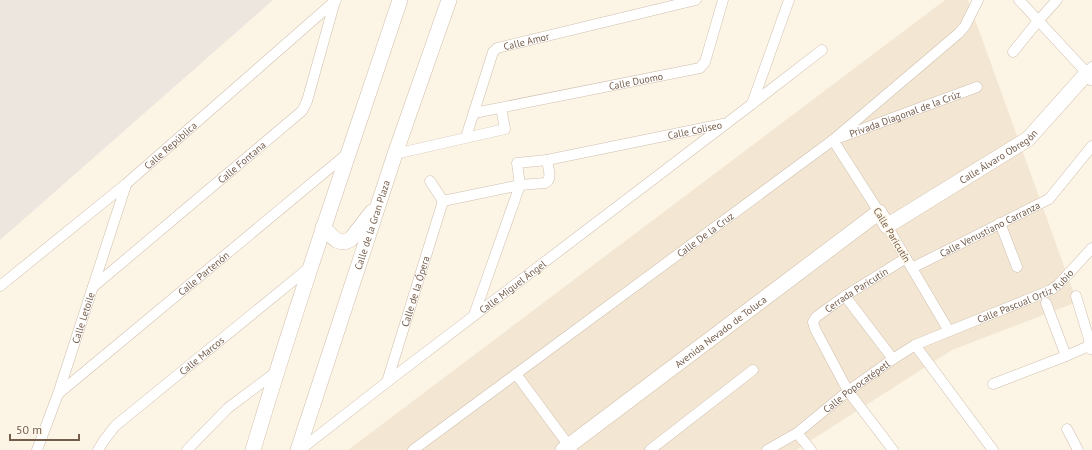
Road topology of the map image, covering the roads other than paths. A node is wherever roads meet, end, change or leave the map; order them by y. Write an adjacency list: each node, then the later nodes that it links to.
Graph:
1 (336, 0): 26 (street, Calle República); 40 (street, Calle Fontana)
2 (400, 0): 22 (street)
3 (449, 0): 23 (street, Calle de la Gran Plaza)
4 (696, 0): 17 (street, Calle Amor)
5 (723, 0): 16 (street, Calle Duomo)
6 (789, 0): 15 (street)
7 (978, 0): 20 (street, Calle De la Cruz)
8 (1019, 0): 10 (street)
9 (1057, 0): 10 (street)
10 (1038, 20): 12 (street); 13 (street)
11 (822, 50): 15 (street, Calle Coliseo)
12 (1013, 52)
13 (1090, 73): 32 (street, Calle Álvaro Obregón)
14 (977, 87): 20 (street, Privada Diagonal de la Crúz)
15 (752, 104): 18 (street, Calle Coliseo)
16 (502, 108): 17 (street, Calle Duomo); 19 (street)
17 (474, 113): 19 (street, Calle Amor)
18 (726, 123): 24 (street, Calle Coliseo); 44 (street, Calle Miguel Ángel)
19 (466, 137): 23 (street)
20 (833, 140): 30 (street, Calle Paricutín); 52 (street, Calle De la Cruz)
21 (1092, 146): 31 (street, Calle Venustiano Carranza)
22 (349, 152): 33 (street); 56 (street, Calle Partenón)
23 (395, 154): 28 (street, Calle de la Gran Plaza)
24 (547, 160): 27 (street); 27 (street, Calle Coliseo)
25 (430, 181): 29 (street)
26 (126, 184): 39 (street, Calle República); 40 (street, Calle Letoile)
27 (520, 185): 29 (street); 44 (street)
28 (380, 200): 33 (street); 64 (street, Calle de la Gran Plaza)
29 (443, 201): 53 (street, Calle de la Ópera)
30 (879, 212): 32 (street, Calle Paricutín); 59 (street, Avenida Nevado de Toluca)
31 (1000, 224): 37 (street); 38 (street, Calle Venustiano Carranza)
32 (887, 226): 35 (street, Calle Paricutín)
33 (323, 227): 36 (street)
34 (1092, 249): 45 (street, Calle Pascual Ortíz Rubio)
35 (906, 258): 38 (street, Calle Paricutín); 41 (street, Cerrada Paricutín)
36 (310, 267): 51 (street); 61 (street, Calle Marcos)
37 (1017, 267)
38 (912, 268): 45 (street, Calle Paricutín)
39 (0, 286)
40 (93, 287): 56 (street, Calle Letoile)
41 (845, 296): 49 (street); 55 (street, Cerrada Paricutín)
42 (1076, 296): 47 (street)
43 (1046, 303): 48 (street)
44 (474, 315): 53 (street, Calle Miguel Ángel)
45 (949, 331): 46 (street, Calle Popocatépetl)
46 (915, 345): 49 (street, Calle Popocatépetl); 70 (street)
47 (1092, 346): 48 (street)
48 (1066, 356): 54 (street)
49 (893, 359): 55 (street, Calle Popocatépetl)
50 (753, 370): 66 (street)
51 (276, 372): 62 (street); 63 (street)
52 (516, 374): 59 (street); 65 (street, Calle De la Cruz)
53 (387, 382): 64 (street, Calle Miguel Ángel)
54 (993, 384)
55 (848, 391): 58 (street, Calle Popocatépetl); 69 (street)
56 (58, 394): 60 (street, Calle Letoile)
57 (1067, 429): 71 (street)
58 (797, 433): 67 (street, Calle Popocatépetl); 68 (street)
59 (568, 448)
60 (36, 450)
61 (98, 450)
62 (187, 450)
63 (253, 450)
64 (299, 450)
65 (413, 450)
66 (650, 450)
67 (768, 450)
68 (811, 450)
69 (893, 450)
70 (993, 450)
71 (1078, 450)

